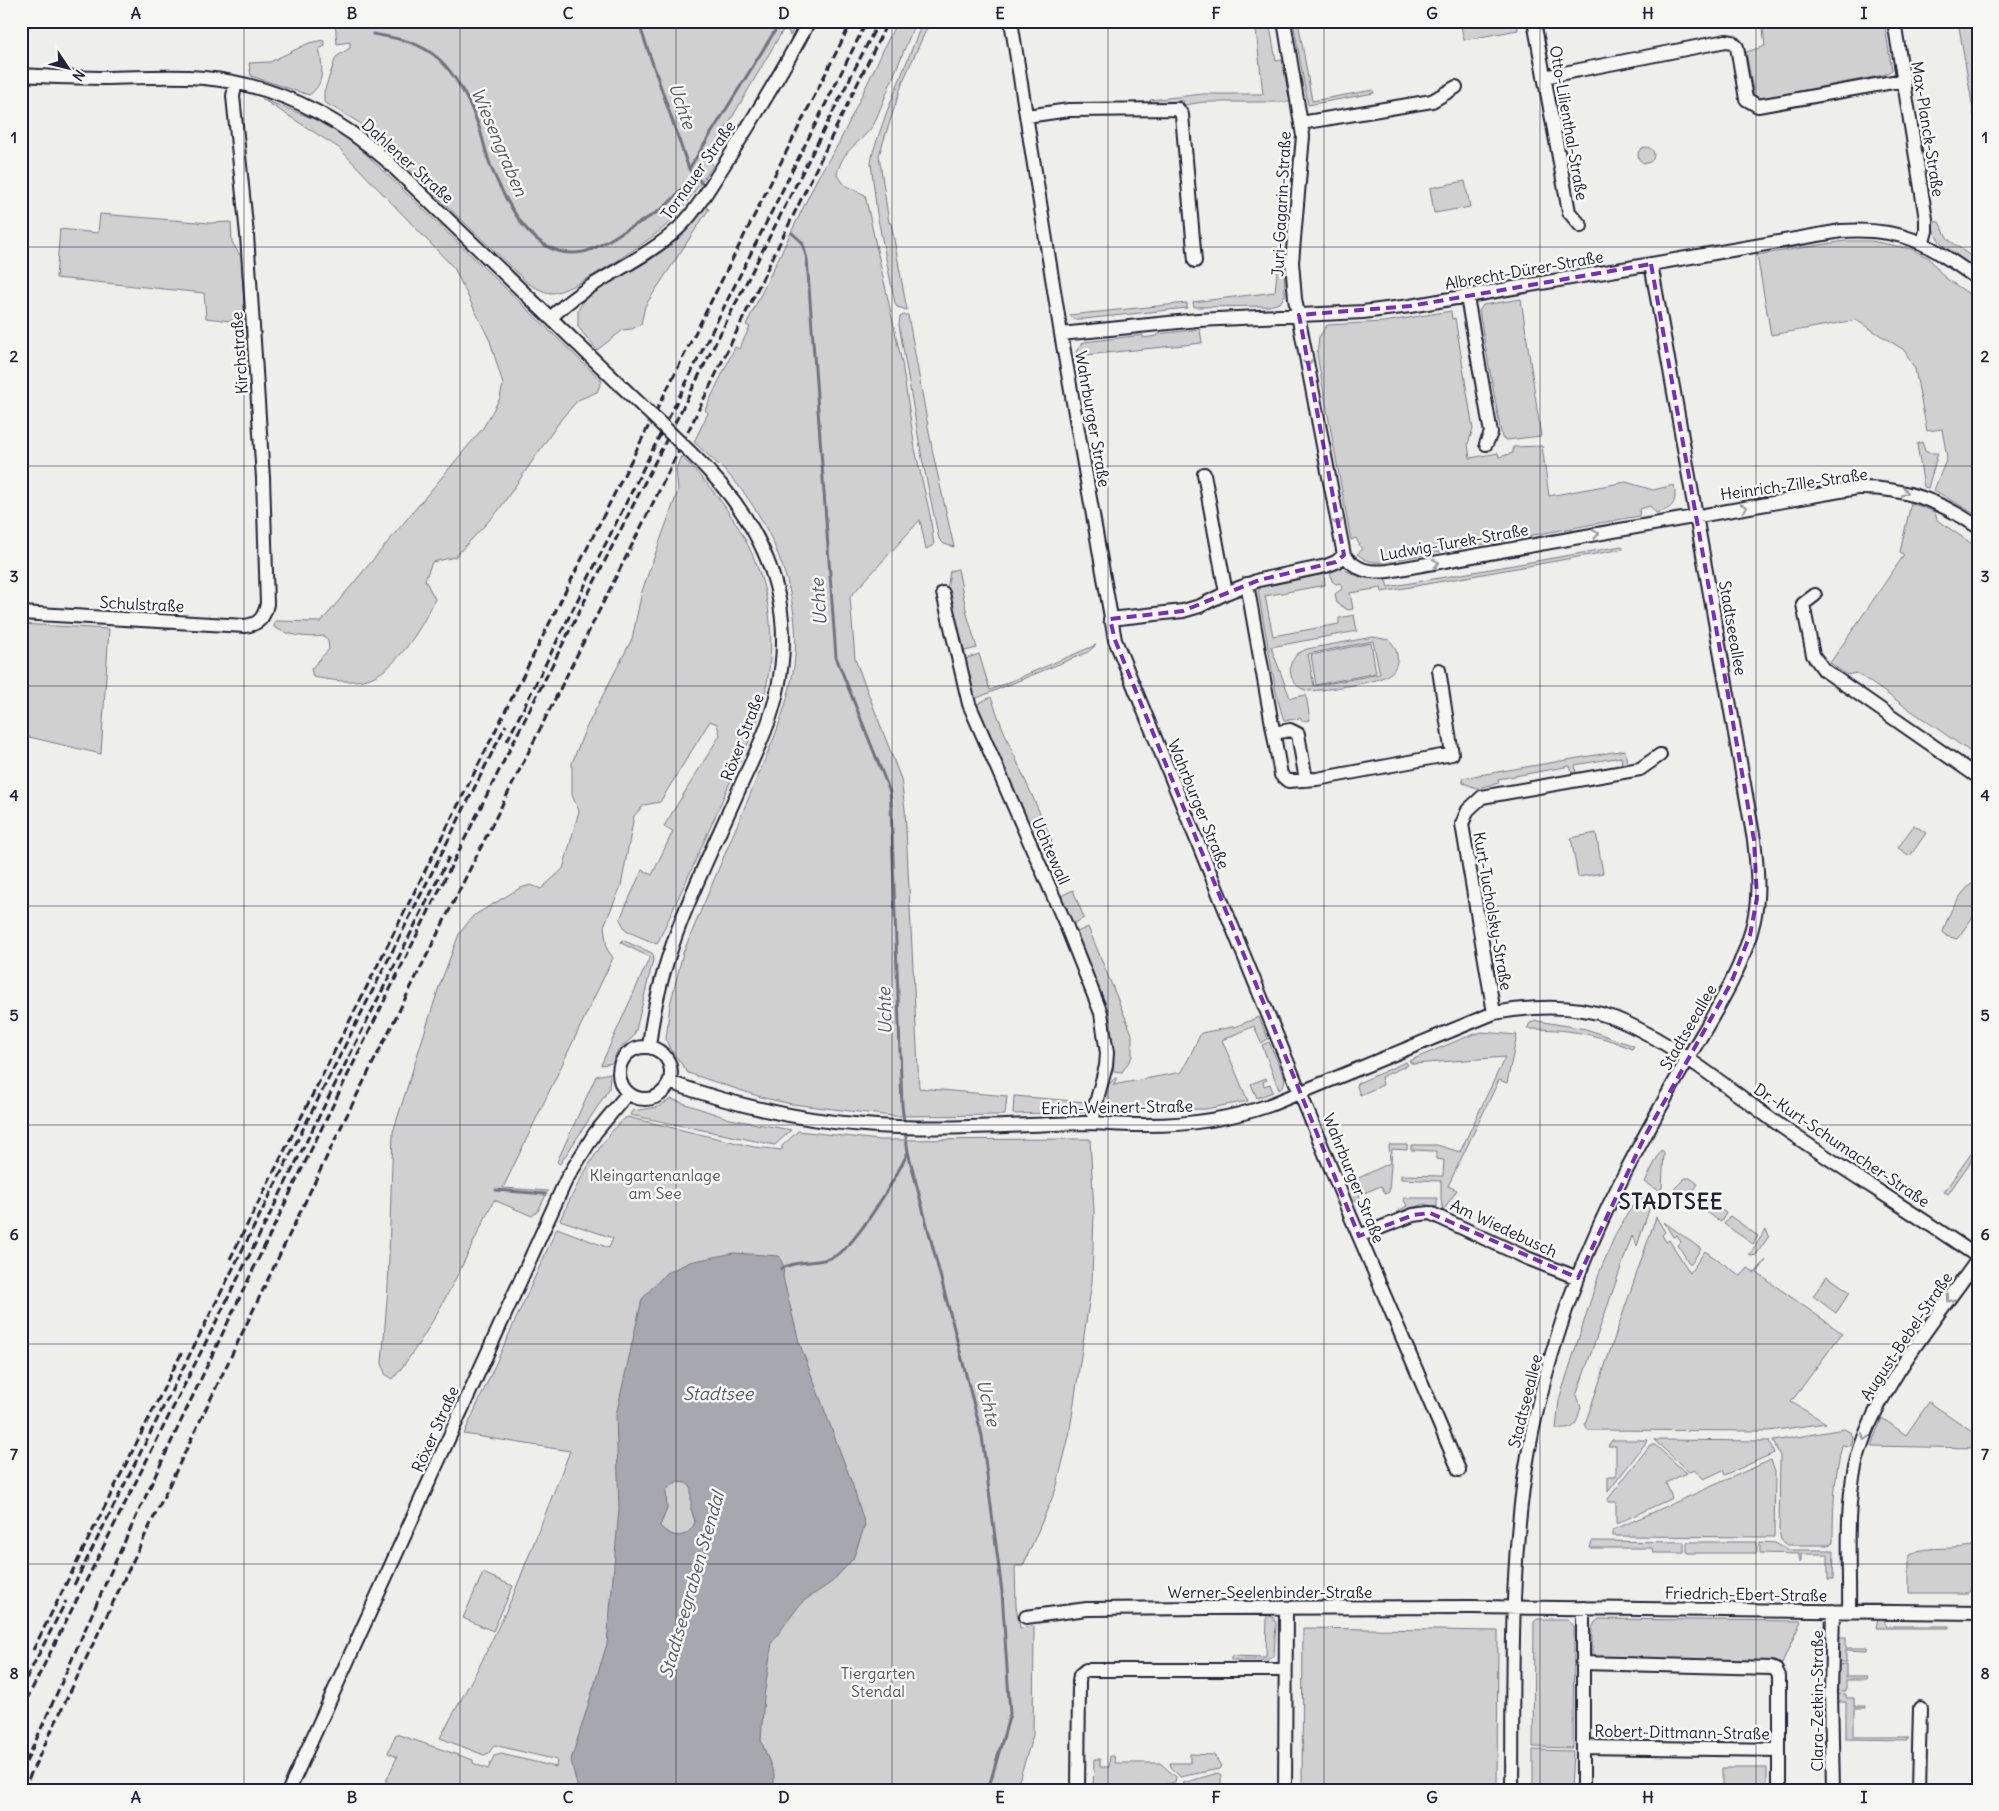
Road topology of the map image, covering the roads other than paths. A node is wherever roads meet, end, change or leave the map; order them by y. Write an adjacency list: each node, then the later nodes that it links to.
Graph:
1 (809, 21): 20 (street, Tornauer Straße)
2 (1011, 21): 11 (street, Wahrburger Straße)
3 (1284, 21): 12 (street, Juri-Gagarin-Straße)
4 (1534, 21): 7 (street, Otto-Lilienthal-Straße)
5 (1894, 21): 8 (street, Max-Planck-Straße)
6 (21, 75): 9 (street, Dahlener Straße)
7 (1544, 77): 8 (street); 13 (street, Otto-Lilienthal-Straße)
8 (1904, 80): 14 (street, Max-Planck-Straße)
9 (236, 83): 20 (street, Dahlener Straße); 34 (street, Kirchstraße)
10 (1456, 87): 12 (street, Juri-Gagarin-Straße)
11 (1027, 116): 15 (street); 21 (street, Wahrburger Straße)
12 (1301, 123): 19 (street, Juri-Gagarin-Straße)
13 (1581, 226)
14 (1922, 242): 16 (street, Albrecht-Dürer-Straße); 17 (street, Albrecht-Dürer-Straße)
15 (1195, 261)
16 (1652, 264): 18 (street, Albrecht-Dürer-Straße); 25 (street, Stadtseeallee)
17 (1978, 279)
18 (1467, 296): 19 (street, Albrecht-Dürer-Straße); 22 (street)
19 (1299, 315): 21 (street, Albrecht-Dürer-Straße); 27 (street, one-way to 27)
20 (551, 318): 23 (street, Dahlener Straße, bridge)
21 (1061, 334): 33 (street, Wahrburger Straße)
22 (1486, 444)
23 (690, 452): 41 (street, Röxer Straße)
24 (1204, 474): 30 (street)
25 (1696, 516): 26 (street, Heinrich-Zille-Straße, one-way to 26); 27 (street, Ludwig-Turek-Straße, one-way to 25); 42 (street, Stadtseeallee)
26 (1978, 527)
27 (1344, 555): 28 (street)
28 (1247, 584): 30 (street); 36 (street)
29 (943, 593): 46 (street, Uchtewall)
30 (1226, 593): 33 (street)
31 (1815, 595): 38 (street)
32 (21, 613): 34 (street, Schulstraße)
33 (1110, 619): 45 (street, Wahrburger Straße)
34 (260, 621)
35 (1439, 670): 39 (street)
36 (1274, 733): 39 (street); 39 (street)
37 (1660, 755): 40 (street, Kurt-Tucholsky-Straße)
38 (1978, 777)
39 (1306, 780)
40 (1494, 1013): 42 (street, Erich-Weinert-Straße); 45 (street, Erich-Weinert-Straße)
41 (648, 1047): 43 (street); 44 (street)
42 (1687, 1060): 48 (street, Dr.-Kurt-Schumacher-Straße); 49 (street, Stadtseeallee)
43 (670, 1082): 44 (street); 46 (street, Erich-Weinert-Straße)
44 (628, 1093): 63 (street, Röxer Straße)
45 (1301, 1094): 46 (street, Erich-Weinert-Straße); 47 (street, Wahrburger Straße)
46 (1093, 1123)
47 (1359, 1236): 49 (street, Am Wiedebusch); 50 (street, Wahrburger Straße)
48 (1978, 1258): 55 (street, August-Bebel-Straße, one-way to 55)
49 (1578, 1278): 52 (street, Stadtseeallee)
50 (1459, 1470)
51 (1286, 1608): 52 (street, Werner-Seelenbinder-Straße); 57 (street, Werner-Seelenbinder-Straße); 59 (street)
52 (1514, 1608): 53 (street, Friedrich-Ebert-Straße); 66 (street, Stadtseeallee)
53 (1583, 1608): 54 (street, Friedrich-Ebert-Straße); 58 (street, Robert-Dittmann-Straße)
54 (1833, 1611): 55 (street, Friedrich-Ebert-Straße); 69 (street, Clara-Zetkin-Straße)
55 (1849, 1611): 56 (street, Friedrich-Ebert-Straße)
56 (1978, 1613)
57 (1026, 1617)
58 (1582, 1663): 61 (street, Robert-Dittmann-Straße); 62 (street, Robert-Dittmann-Straße)
59 (1286, 1670): 64 (street); 65 (street)
60 (1920, 1708): 70 (street)
61 (1584, 1747): 62 (street, Robert-Dittmann-Straße); 67 (street, Robert-Dittmann-Straße)
62 (1779, 1750): 68 (street, Robert-Dittmann-Straße)
63 (289, 1790)
64 (1078, 1790)
65 (1284, 1790)
66 (1512, 1790)
67 (1584, 1790)
68 (1778, 1790)
69 (1833, 1790)
70 (1918, 1790)

